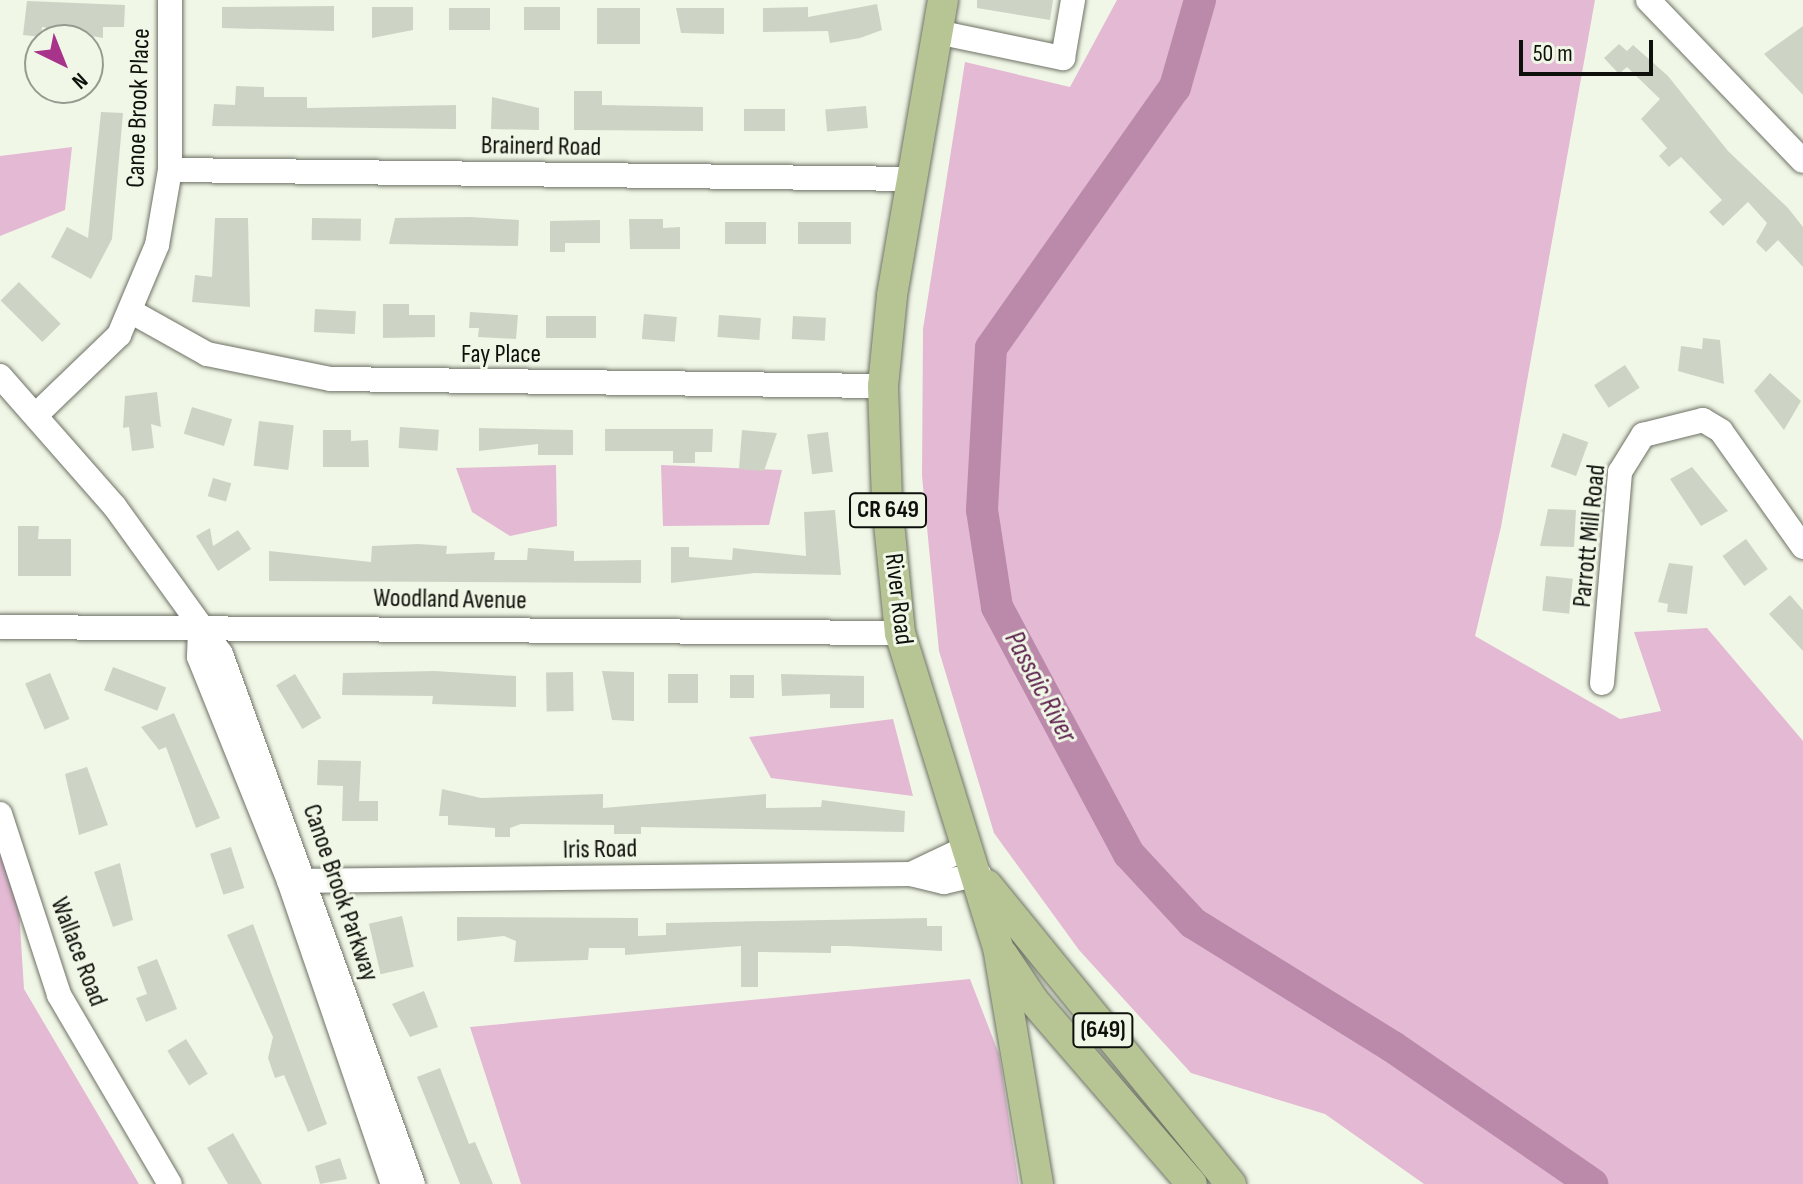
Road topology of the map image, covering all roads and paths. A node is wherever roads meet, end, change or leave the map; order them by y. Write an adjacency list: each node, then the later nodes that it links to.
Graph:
1 (170, 0): 7 (street, Canoe Brook Place)
2 (943, 0): 5 (main road, River Road / CR 649)
3 (1073, 0): 5 (street)
4 (1648, 0): 6 (street)
5 (937, 32): 8 (main road, River Road / CR 649)
6 (1803, 161)
7 (170, 170): 8 (street, Brainerd Road); 9 (street, Canoe Brook Place)
8 (912, 179): 11 (main road, River Road / CR 649)
9 (132, 312): 11 (street, Fay Place); 12 (street, Canoe Brook Place)
10 (0, 376): 12 (street)
11 (883, 386): 16 (main road, River Road / CR 649)
12 (37, 414): 15 (street)
13 (1803, 547): 17 (street, Parrott Mill Road)
14 (0, 627): 15 (street, Woodland Avenue)
15 (200, 628): 16 (street, Woodland Avenue); 20 (street, Canoe Brook Parkway)
16 (900, 633): 19 (main road, River Road / CR 649)
17 (1602, 683)
18 (0, 814): 22 (street, Wallace Road)
19 (974, 860): 20 (street, Iris Road); 21 (main road, River Road / (649)); 27 (main road, (649))
20 (298, 881): 23 (street, Canoe Brook Parkway); 24 (street, Canoe Brook Parkway)
21 (998, 947): 25 (main road, River Road / (649)); 26 (main road, (649))
22 (170, 1184)
23 (393, 1184)
24 (413, 1184)
25 (1038, 1184)
26 (1192, 1184)
27 (1231, 1184)

